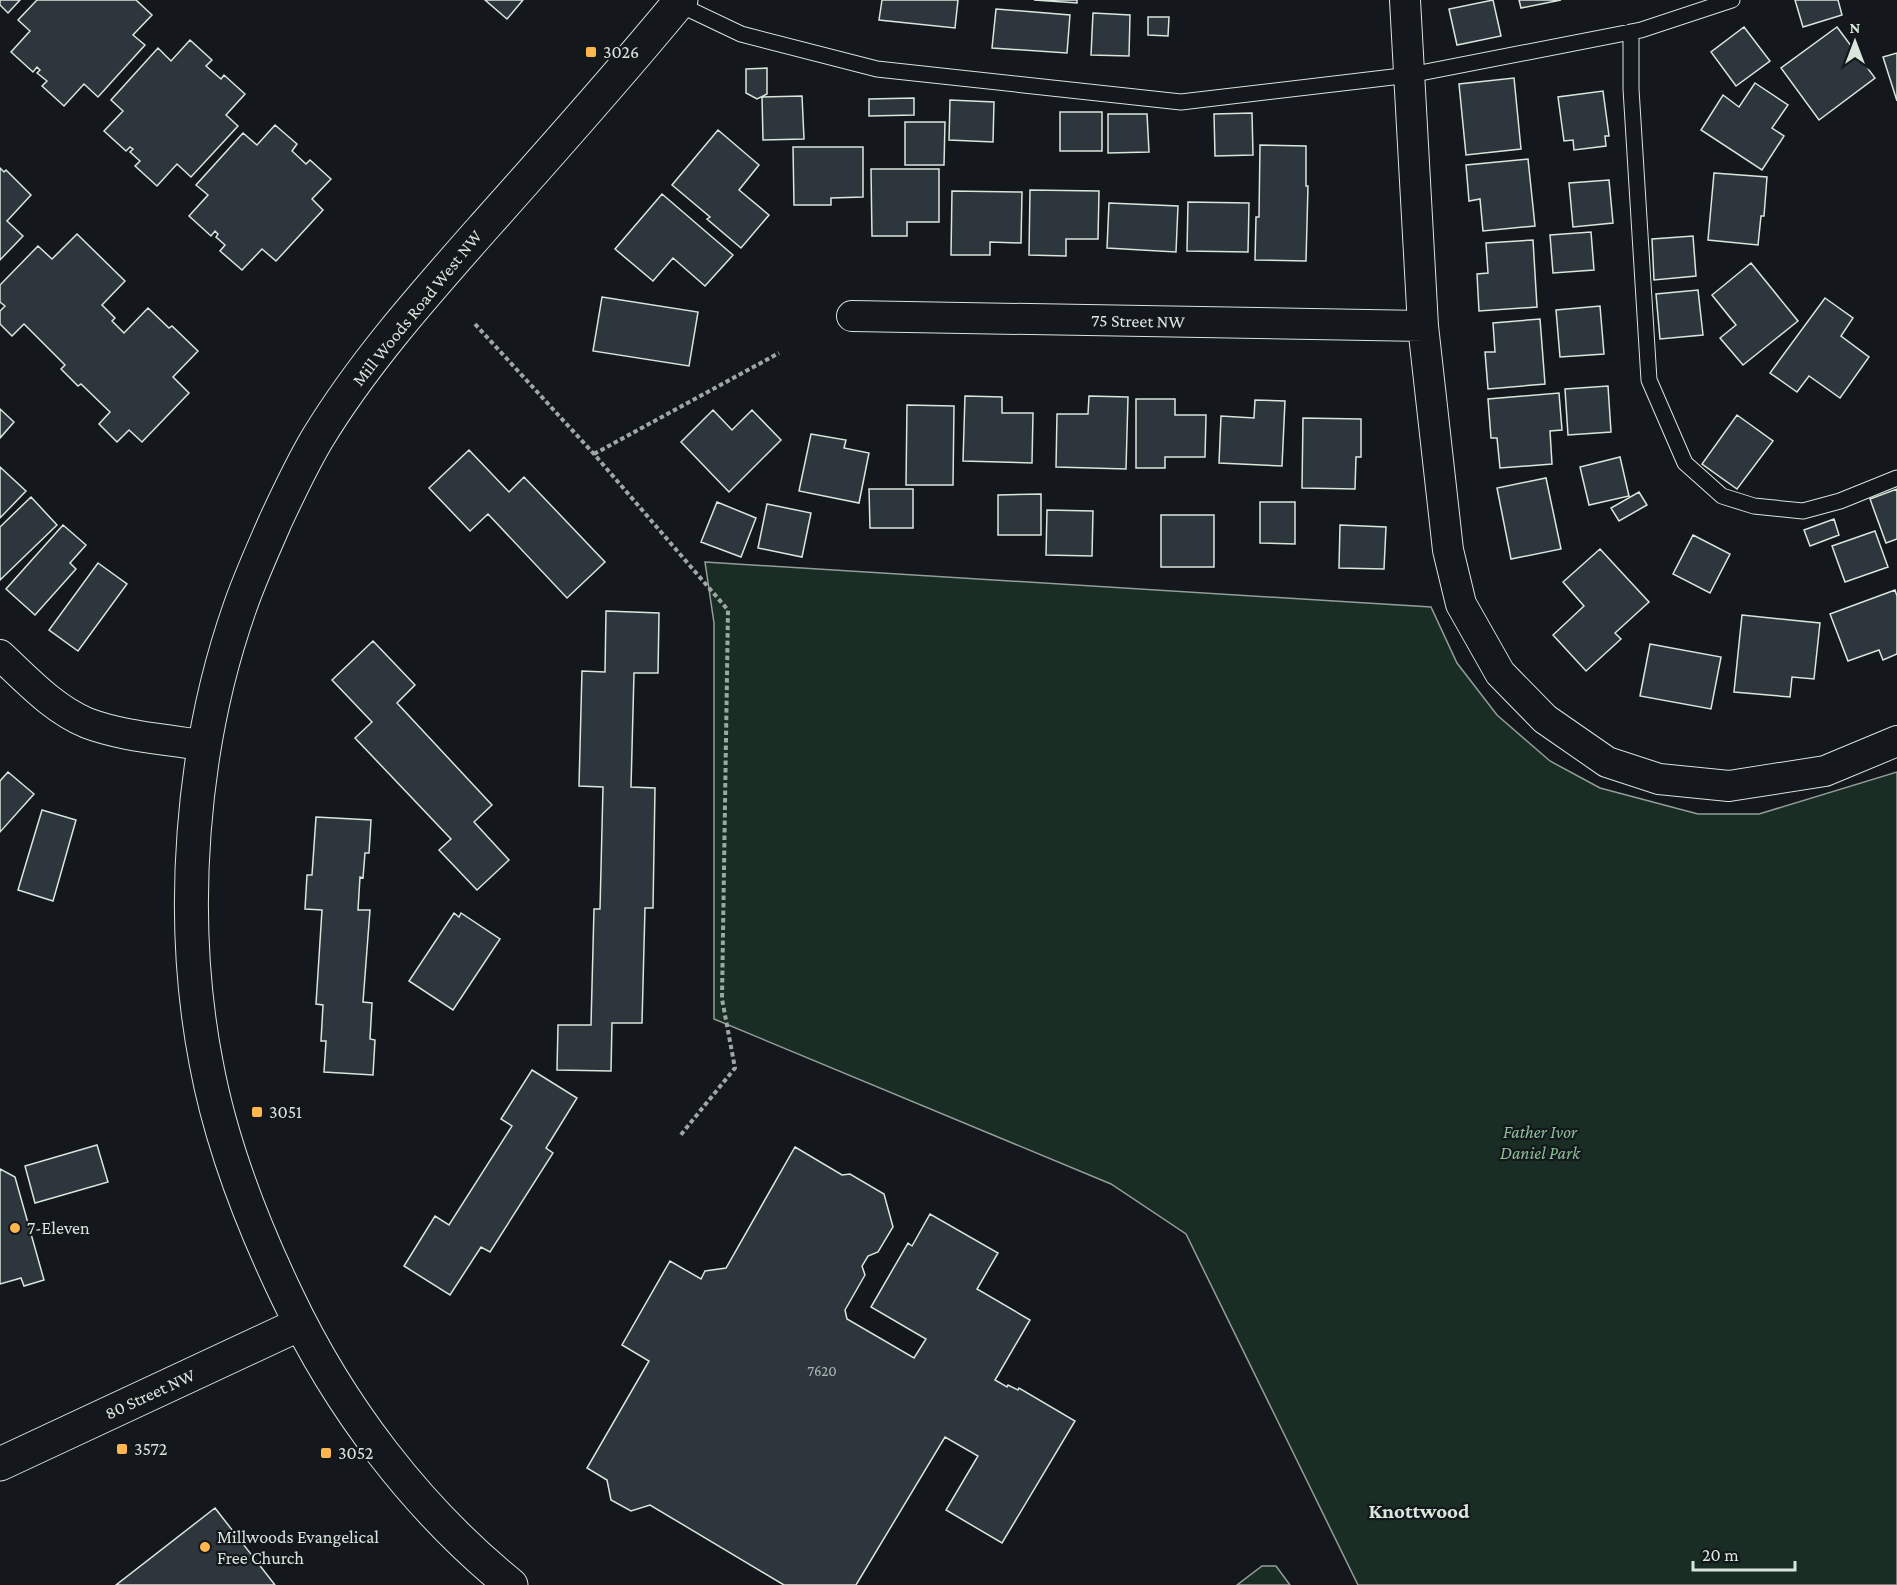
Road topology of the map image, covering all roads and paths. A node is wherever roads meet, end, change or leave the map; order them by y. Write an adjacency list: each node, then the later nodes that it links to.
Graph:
1 (1405, 0): 5 (street)
2 (1732, 0): 4 (lane)
3 (680, 2): 5 (lane); 14 (street, Mill Woods Road West NW)
4 (1631, 32): 5 (lane); 11 (lane)
5 (1410, 75): 8 (street)
6 (852, 316): 8 (street, 75 Street NW)
7 (475, 324): 10 (path)
8 (1423, 326): 13 (street)
9 (779, 353): 10 (path)
10 (594, 454): 15 (path)
11 (1897, 478)
12 (0, 655): 14 (street)
13 (1897, 741)
14 (205, 746): 16 (street, Mill Woods Road West NW)
15 (679, 1137)
16 (300, 1323): 17 (street, 80 Street NW); 18 (street, Mill Woods Road West NW)
17 (0, 1464)
18 (511, 1585)

